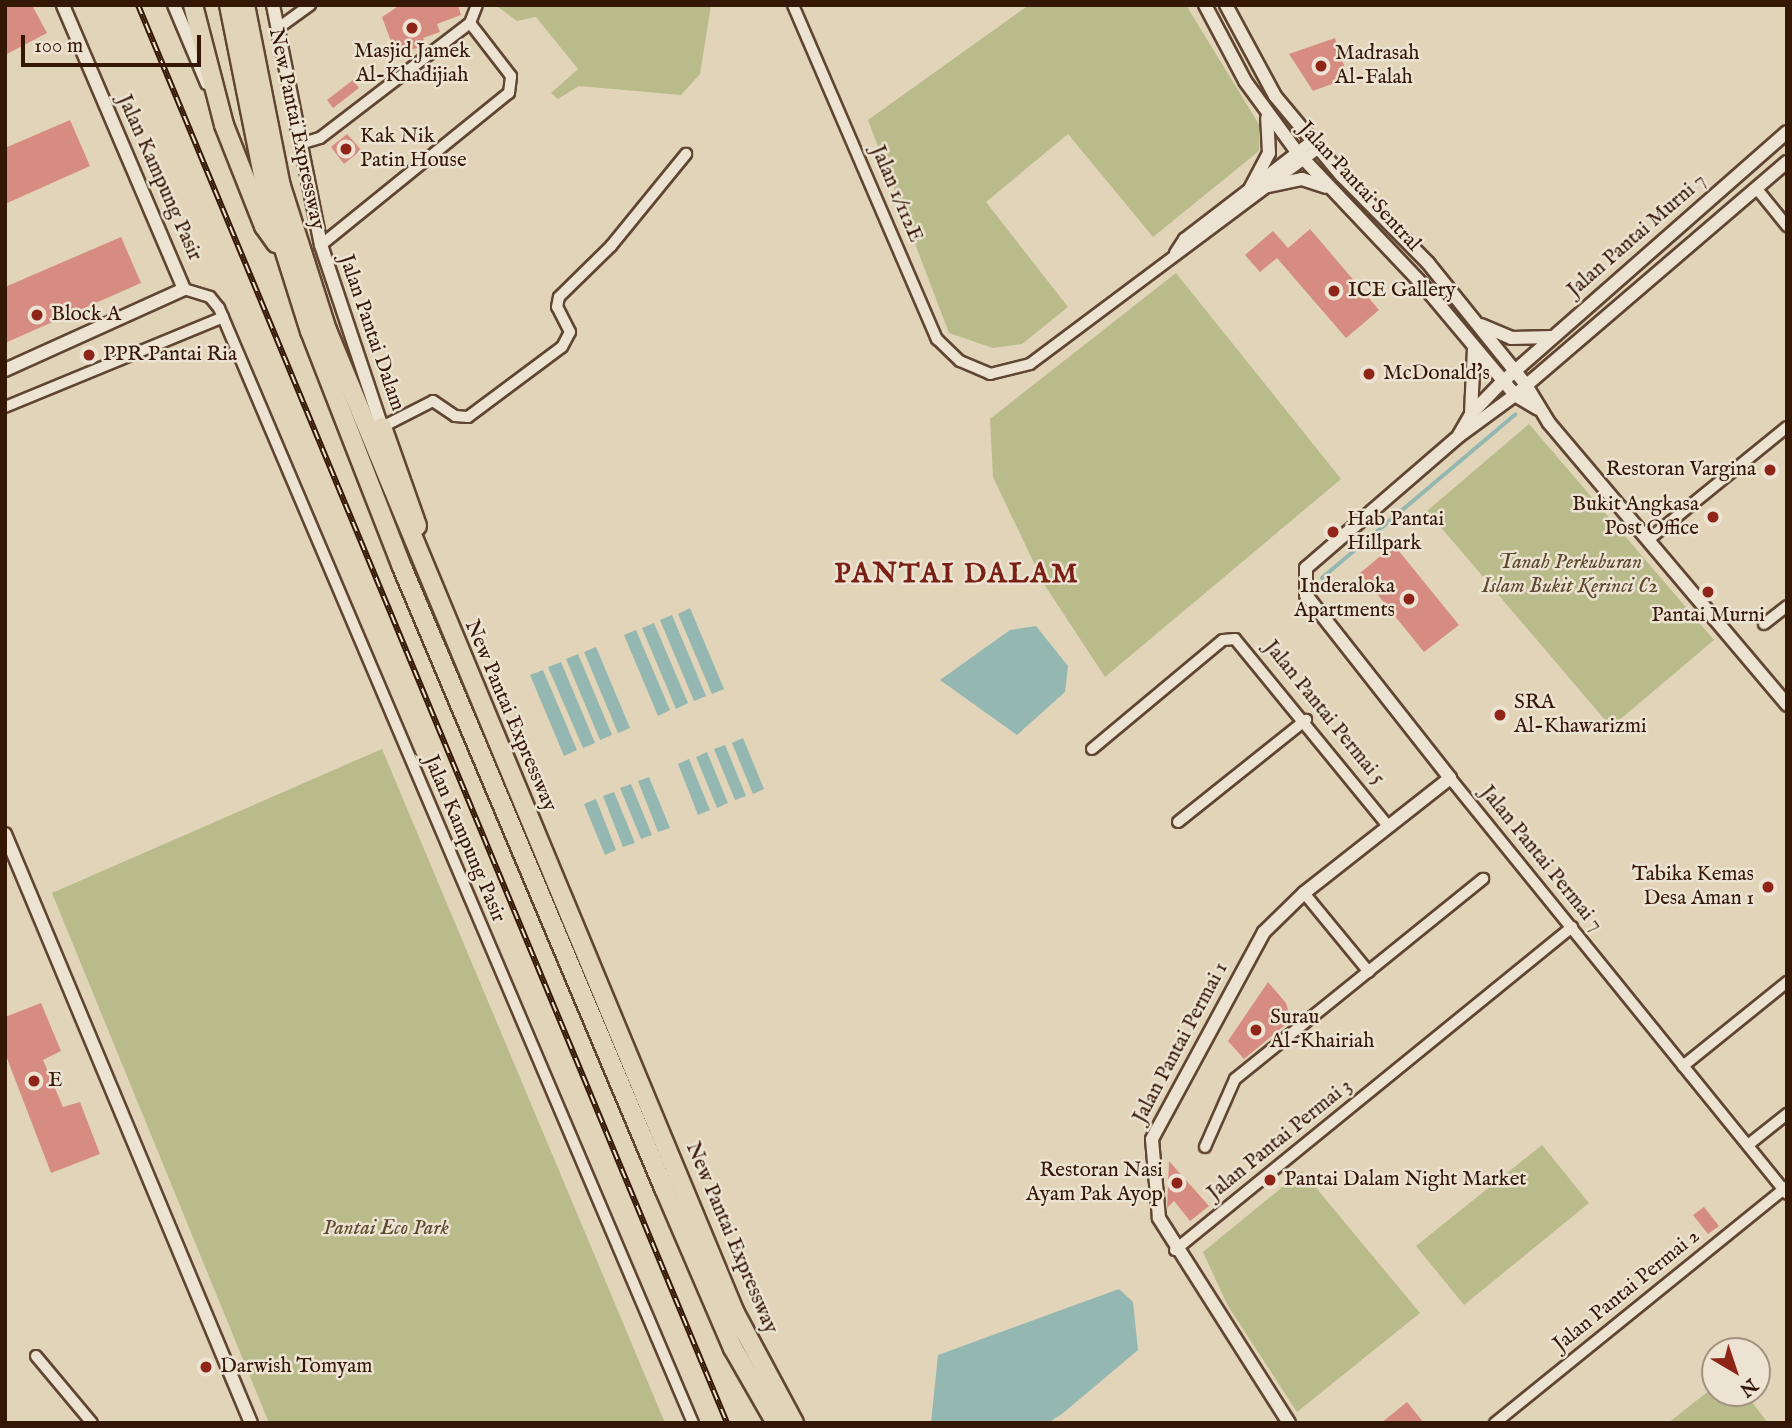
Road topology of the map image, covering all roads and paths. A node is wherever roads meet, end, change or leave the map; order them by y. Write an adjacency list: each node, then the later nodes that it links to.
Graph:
1 (63, 5): 30 (street, Jalan Kampung Pasir)
2 (174, 5): 15 (street)
3 (193, 5): 15 (highway)
4 (229, 5): 29 (highway, New Pantai Expressway)
5 (246, 5): 47 (highway, New Pantai Expressway)
6 (273, 5): 13 (street, Jalan Pantai Dalam)
7 (310, 5): 13 (street)
8 (477, 5): 12 (street)
9 (793, 5): 28 (street, Jalan 1/112E)
10 (1205, 5): 14 (street, Jalan Pantai Sentral)
11 (1226, 5): 18 (street, Jalan Pantai Sentral)
12 (470, 23): 17 (street); 27 (street)
13 (277, 29): 17 (street, Jalan Pantai Dalam)
14 (1264, 109): 20 (street, Jalan Pantai Sentral); 23 (street)
15 (224, 125): 29 (highway)
16 (1787, 132): 33 (street, Jalan Pantai Murni 7)
17 (300, 144): 27 (street, Jalan Pantai Dalam)
18 (1317, 144): 20 (street); 32 (street, Jalan Pantai Sentral)
19 (685, 154): 43 (street)
20 (1300, 156): 22 (street); 23 (street); 25 (street, Jalan Pantai Sentral)
21 (1787, 162): 24 (street, Jalan Pantai Murni 7)
22 (1269, 186): 25 (street); 28 (street)
23 (1250, 189): 28 (street)
24 (1757, 189): 26 (street); 38 (street, Jalan Pantai Murni 7)
25 (1335, 192): 34 (street, Jalan Pantai Sentral)
26 (1787, 226)
27 (321, 245): 43 (street, Jalan Pantai Dalam)
28 (1175, 253)
29 (286, 257): 72 (highway, New Pantai Expressway)
30 (184, 289): 31 (street, Jalan Kampung Pasir); 35 (street, Jalan Kampung Pasir)
31 (223, 317): 40 (street); 71 (street, Jalan Kampung Pasir)
32 (1475, 321): 33 (street); 36 (street, Jalan Pantai Sentral)
33 (1552, 337): 36 (street, Jalan Pantai Murni 7)
34 (1474, 347): 37 (street, Jalan Pantai Sentral); 42 (street)
35 (5, 370)
36 (1514, 371): 37 (street, Jalan Pantai Murni 7); 38 (street, Jalan Pantai Sentral)
37 (1502, 382): 39 (street, Jalan Pantai Sentral); 42 (street, Jalan Pantai Murni 7)
38 (1526, 385): 39 (street, Jalan Pantai Murni 7); 41 (street, Jalan Pantai Sentral)
39 (1515, 395): 41 (street, Jalan Pantai Sentral); 45 (street, Jalan Pantai Murni 7)
40 (5, 407)
41 (1537, 408): 46 (street)
42 (1471, 414): 45 (street)
43 (382, 427): 47 (highway)
44 (1787, 427): 46 (street)
45 (1459, 436): 53 (street, Jalan Pantai Permai 7)
46 (1648, 540): 50 (street)
47 (438, 604): 73 (highway, New Pantai Expressway)
48 (1787, 606): 49 (street)
49 (1765, 624)
50 (1787, 705)
51 (1306, 720): 52 (street, Jalan Pantai Permai 5); 54 (street); 55 (street, Jalan Pantai Permai 5)
52 (1092, 749)
53 (1450, 778): 55 (street, Jalan Pantai Permai 1); 59 (street, Jalan Pantai Permai 7)
54 (1178, 822)
55 (1388, 826): 58 (street, Jalan Pantai Permai 1)
56 (5, 834): 70 (street)
57 (1483, 879): 60 (street)
58 (1304, 893): 60 (street); 67 (street, Jalan Pantai Permai 1)
59 (1572, 927): 62 (street, Jalan Pantai Permai 7); 67 (street, Jalan Pantai Permai 3)
60 (1369, 972): 65 (street)
61 (1787, 982): 62 (street)
62 (1683, 1066): 64 (street, Jalan Pantai Permai 7)
63 (1787, 1114): 64 (street)
64 (1748, 1146): 66 (street, Jalan Pantai Permai 7)
65 (1205, 1147)
66 (1786, 1190): 75 (street, Jalan Pantai Permai 2)
67 (1175, 1250): 74 (street, Jalan Pantai Permai 1)
68 (36, 1356): 69 (street)
69 (92, 1423)
70 (251, 1423)
71 (693, 1423)
72 (776, 1423)
73 (794, 1423)
74 (1289, 1423)
75 (1495, 1423)

